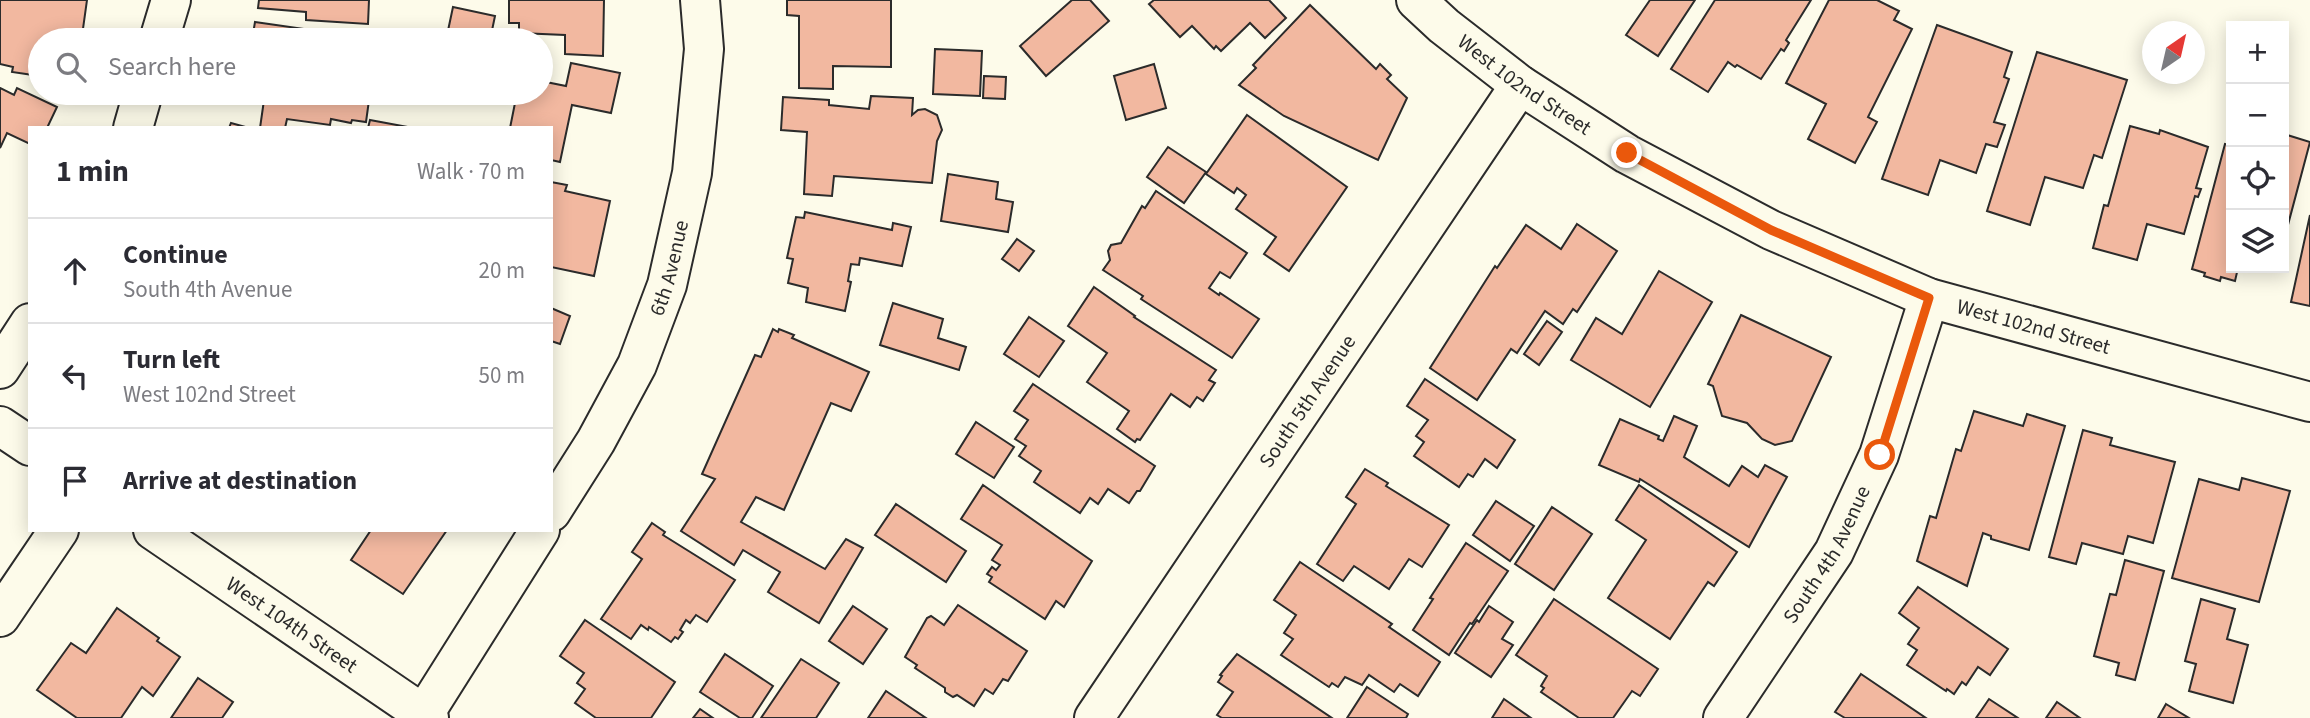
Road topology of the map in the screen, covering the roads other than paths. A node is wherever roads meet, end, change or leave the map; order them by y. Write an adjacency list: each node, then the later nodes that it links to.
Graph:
1 (172, 0): 4 (street)
2 (700, 0): 14 (street, 6th Avenue)
3 (1416, 0): 5 (street, West 102nd Street)
4 (163, 28)
5 (1520, 85): 8 (street, West 102nd Street); 20 (street, South 5th Avenue)
6 (140, 105): 7 (street)
7 (134, 126)
8 (1929, 298): 11 (street, West 102nd Street); 21 (street, South 4th Avenue)
9 (28, 326): 10 (street)
10 (0, 369)
11 (2310, 402)
12 (0, 426): 13 (street)
13 (28, 445)
14 (553, 509)
15 (58, 532): 18 (street)
16 (156, 532): 19 (street, West 104th Street)
17 (539, 532): 19 (street)
18 (0, 617)
19 (426, 716)
20 (1094, 718)
21 (1723, 718)

